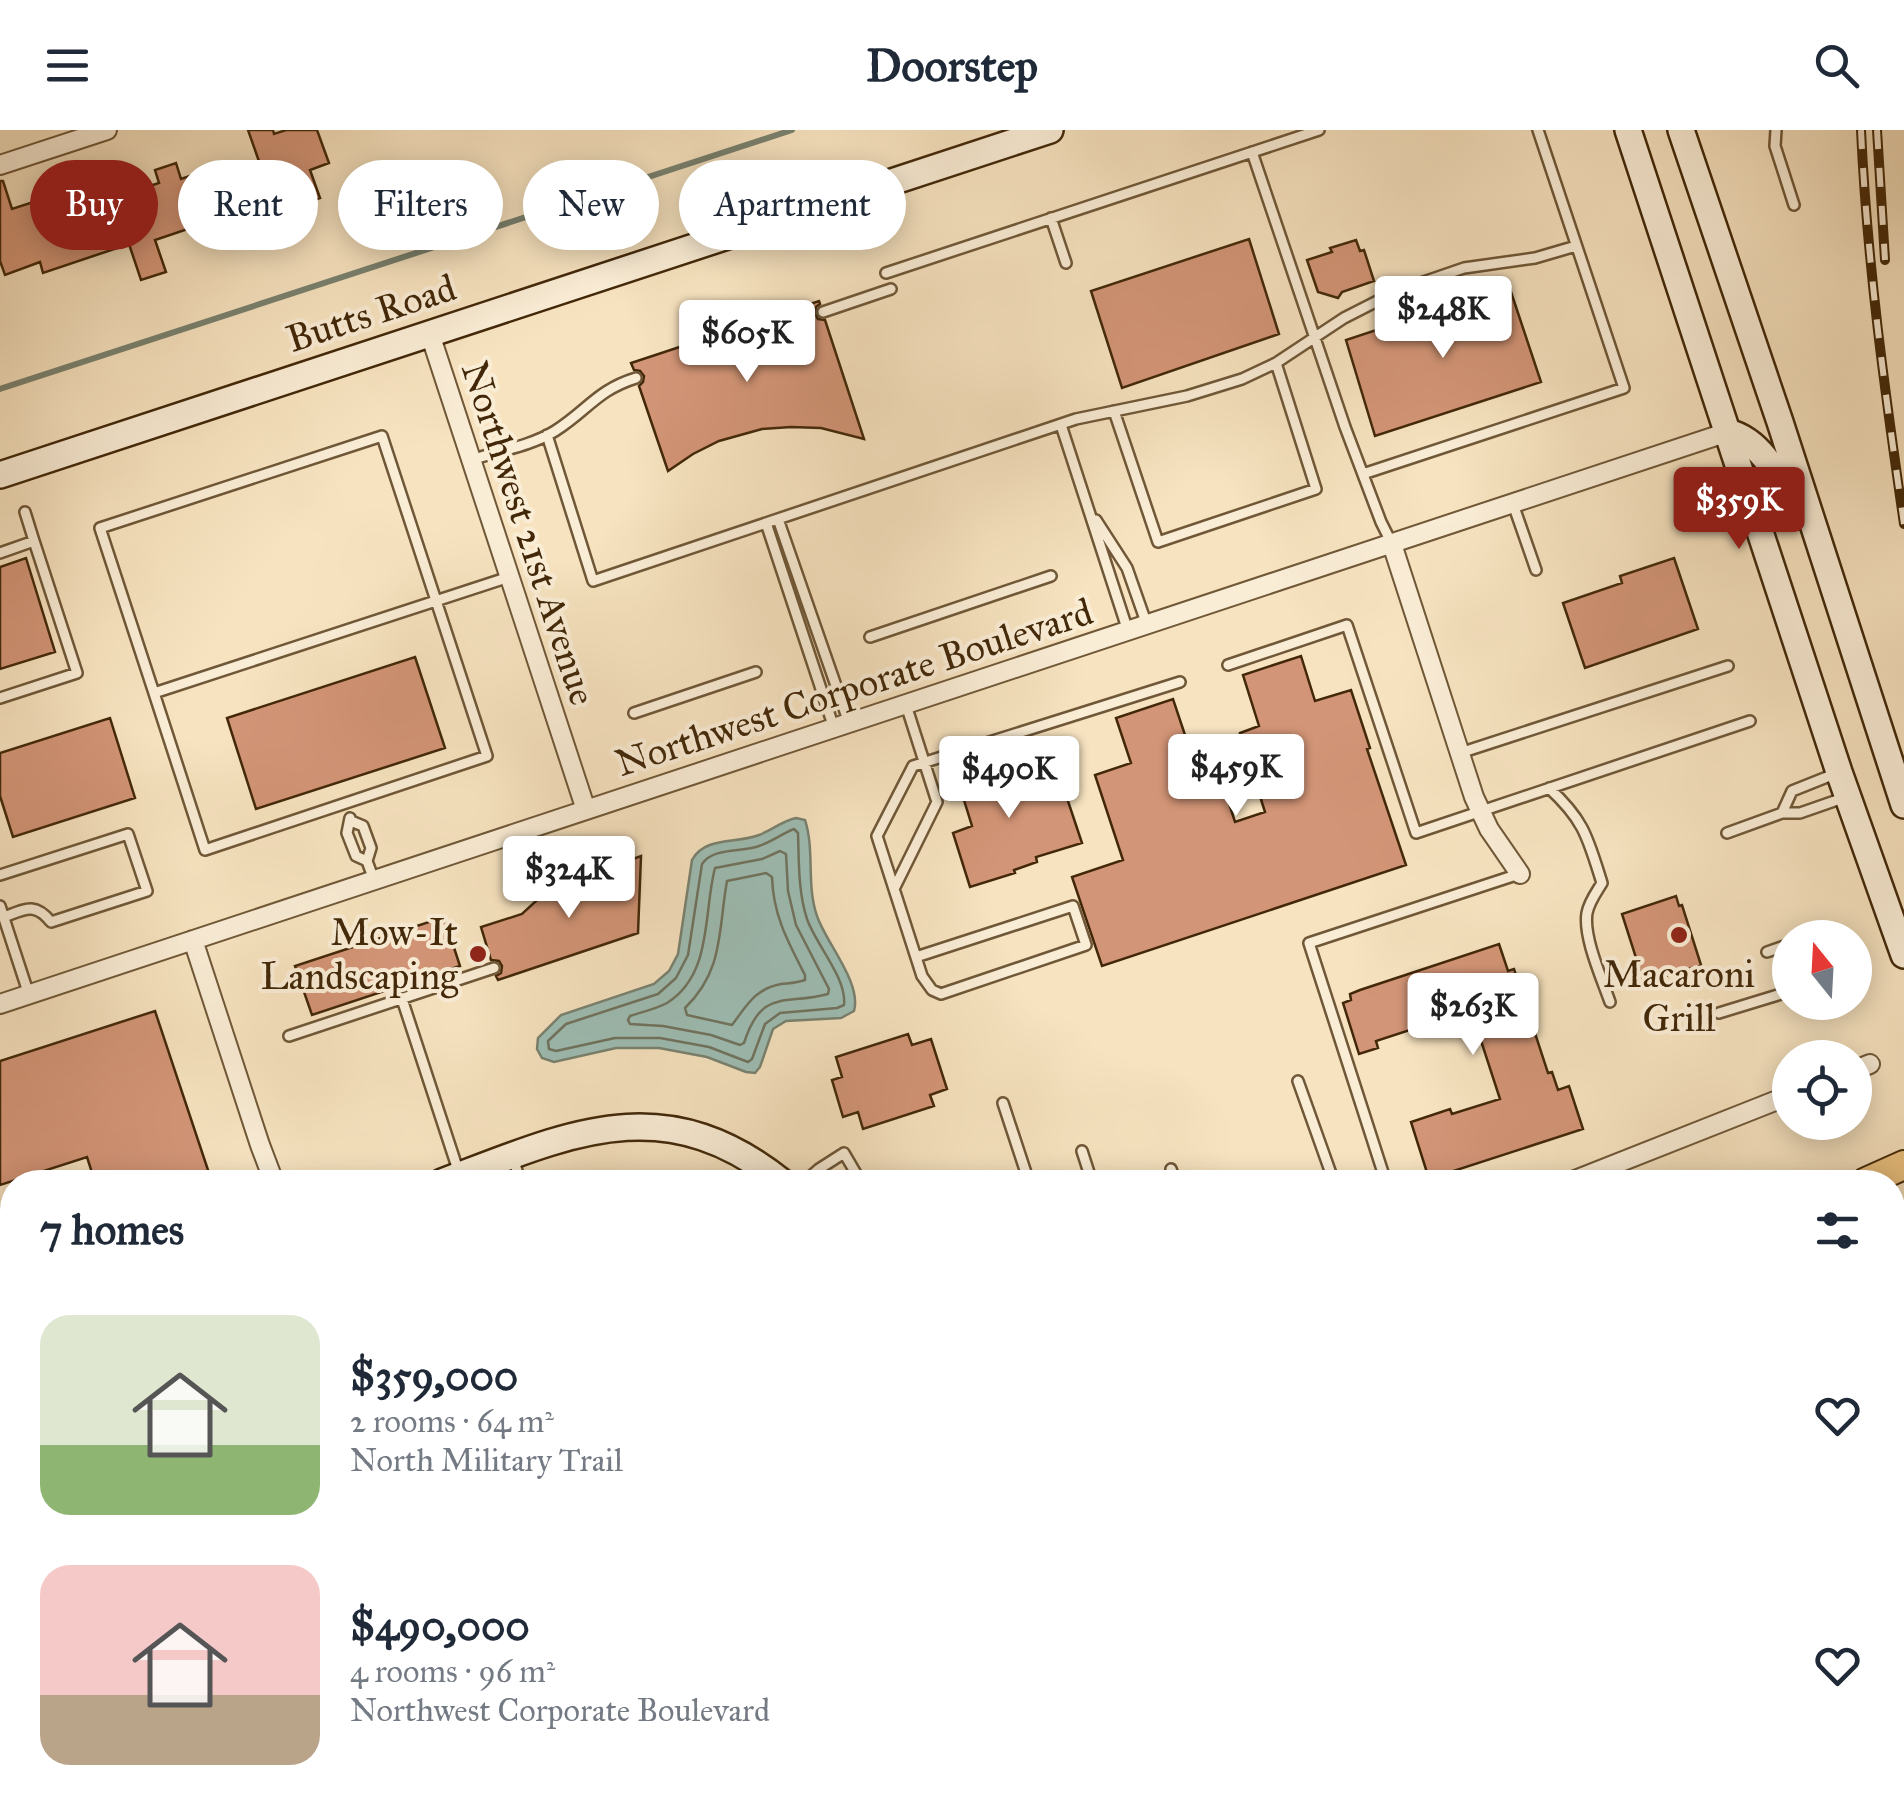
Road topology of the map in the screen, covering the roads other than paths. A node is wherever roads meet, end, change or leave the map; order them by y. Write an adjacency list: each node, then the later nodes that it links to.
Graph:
1 (108, 130): 9 (street)
2 (1050, 130): 17 (main road, Butts Road)
3 (1319, 130): 8 (lane)
4 (1538, 130): 12 (lane)
5 (1628, 130): 23 (main road)
6 (1681, 130): 36 (main road)
7 (1773, 130): 10 (lane)
8 (1252, 152): 11 (lane); 18 (lane)
9 (0, 165)
10 (1794, 205)
11 (1051, 218): 13 (lane); 14 (lane)
12 (1576, 246): 18 (lane); 26 (lane)
13 (1066, 263)
14 (886, 272)
15 (891, 289): 16 (lane)
16 (823, 312)
17 (430, 334): 25 (street, Northwest 21st Avenue); 27 (main road, Butts Road)
18 (1315, 338): 19 (lane); 26 (lane)
19 (1276, 363): 21 (lane); 21 (lane)
20 (636, 378): 24 (lane)
21 (1114, 411): 22 (lane)
22 (1060, 425): 30 (lane); 31 (lane)
23 (1728, 432): 28 (street, Northwest Corporate Boulevard); 36 (main road); 56 (main road)
24 (547, 435): 25 (lane); 32 (lane)
25 (471, 460): 39 (street, Northwest 21st Avenue)
26 (1363, 474): 34 (lane)
27 (0, 475)
28 (1513, 504): 34 (street, Northwest Corporate Boulevard); 37 (lane)
29 (25, 512): 33 (lane)
30 (1089, 512): 41 (lane); 42 (lane)
31 (778, 519): 32 (lane); 53 (lane)
32 (766, 523): 53 (lane)
33 (34, 542): 35 (lane); 49 (lane)
34 (1392, 544): 41 (street, Northwest Corporate Boulevard); 54 (street)
35 (0, 553)
36 (1826, 564): 58 (main road)
37 (1536, 570)
38 (1051, 576): 43 (lane)
39 (509, 577): 40 (lane); 60 (street, Northwest 21st Avenue)
40 (434, 600): 48 (lane); 48 (lane); 59 (lane)
41 (1147, 624): 42 (street, Northwest Corporate Boulevard)
42 (1128, 631): 50 (street, Northwest Corporate Boulevard)
43 (870, 636)
44 (1228, 665): 61 (lane)
45 (1728, 666): 54 (lane)
46 (756, 672): 51 (lane)
47 (1180, 682): 55 (lane)
48 (154, 693): 59 (lane)
49 (0, 698)
50 (906, 705): 53 (street, Northwest Corporate Boulevard); 55 (lane)
51 (634, 712)
52 (1750, 721): 57 (lane)
53 (841, 726): 60 (street, Northwest Corporate Boulevard)
54 (1460, 753): 61 (street)
55 (925, 762): 69 (lane); 69 (lane)
56 (1844, 784): 62 (lane); 62 (lane); 74 (main road)
57 (1549, 788): 61 (lane); 80 (lane)
58 (1904, 804)
59 (345, 806): 63 (lane)
60 (586, 810): 68 (street, Northwest Corporate Boulevard)
61 (1480, 812): 66 (street)
62 (1782, 813): 64 (lane)
63 (350, 821): 65 (lane); 65 (lane)
64 (1727, 832)
65 (367, 860): 68 (lane)
66 (1520, 874): 97 (lane)
67 (0, 875): 70 (lane)
68 (374, 880): 71 (street, Northwest Corporate Boulevard)
69 (894, 888): 75 (lane)
70 (2, 911): 77 (lane)
71 (193, 940): 77 (street, Northwest Corporate Boulevard); 89 (street)
72 (1772, 950): 73 (lane)
73 (1766, 952)
74 (1904, 955)
75 (916, 956): 75 (lane)
76 (494, 968): 79 (lane)
77 (29, 994): 81 (street, Northwest Corporate Boulevard)
78 (1772, 997): 82 (lane)
79 (402, 999): 83 (lane); 90 (lane)
80 (1610, 1002)
81 (0, 1004)
82 (1719, 1012)
83 (289, 1036)
84 (1298, 1080): 96 (lane)
85 (1772, 1102): 98 (street)
86 (1003, 1103): 94 (lane)
87 (1082, 1152): 95 (lane)
88 (501, 1168): 91 (main road)
89 (269, 1170)
90 (449, 1170)
91 (765, 1170)
92 (816, 1170): 93 (lane)
93 (854, 1170)
94 (1025, 1170)
95 (1088, 1170)
96 (1330, 1170)
97 (1382, 1170)
98 (1600, 1170)

